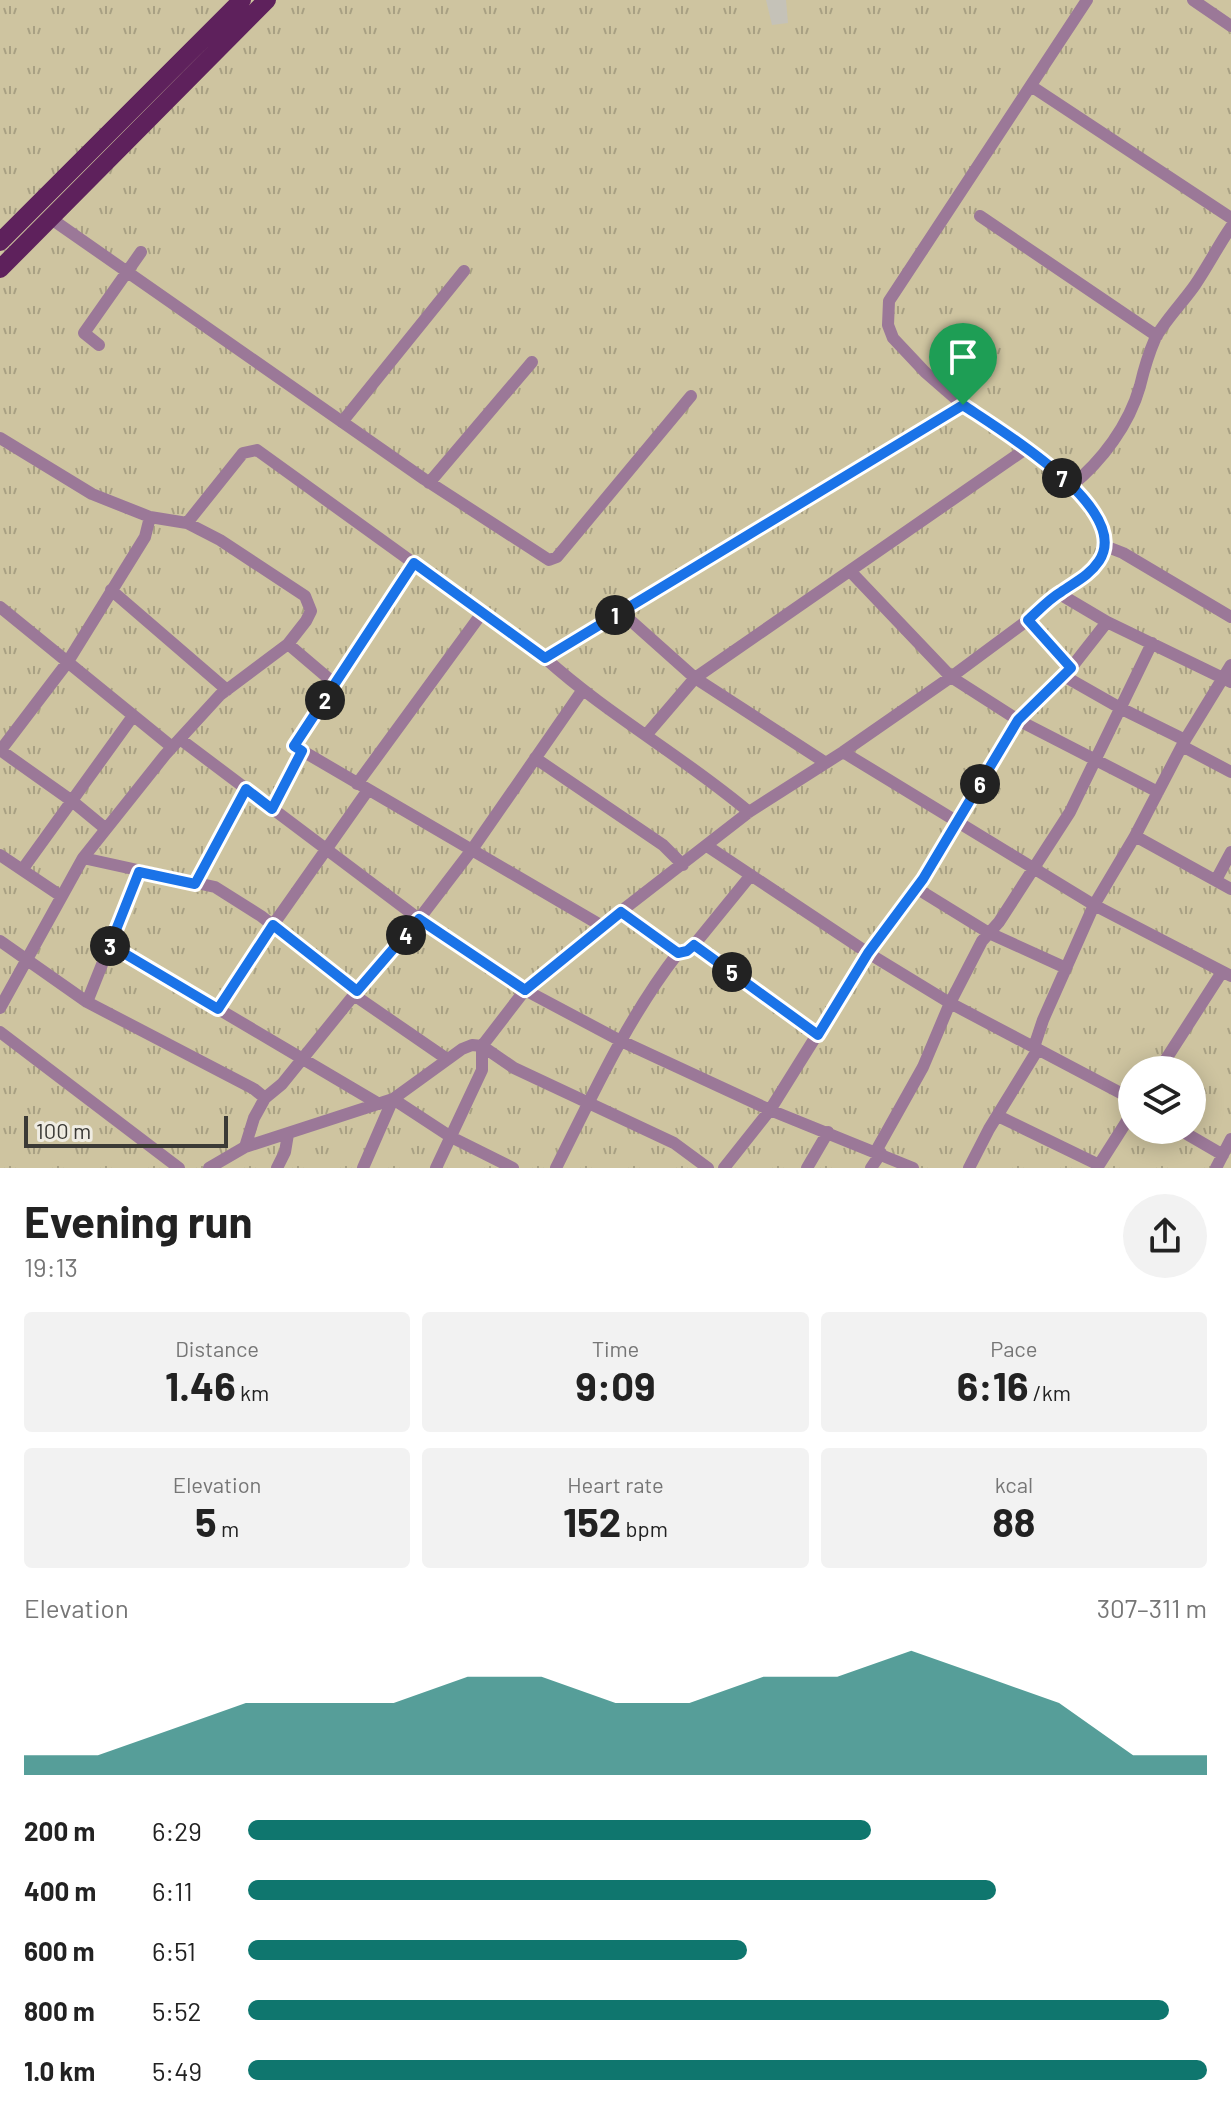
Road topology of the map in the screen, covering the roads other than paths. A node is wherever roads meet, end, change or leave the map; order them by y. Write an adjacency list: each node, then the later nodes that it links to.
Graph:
1 (242, 0): 11 (main road)
2 (267, 0): 8 (main road)
3 (1087, 0): 6 (street)
4 (1193, 0): 5 (street)
5 (1231, 26)
6 (1031, 86): 9 (street); 20 (street)
7 (980, 216): 16 (street)
8 (50, 218): 13 (main road); 15 (street)
9 (1231, 218)
10 (1231, 227): 16 (street)
11 (0, 242)
12 (141, 252): 15 (street)
13 (0, 269)
14 (464, 271): 21 (street)
15 (127, 272): 17 (street); 21 (street)
16 (1157, 336): 25 (street)
17 (99, 345)
18 (532, 362): 24 (street)
19 (691, 396): 24 (street)
20 (963, 405): 23 (street); 34 (street)
21 (342, 422): 24 (street)
22 (0, 438): 26 (street)
23 (1027, 448): 25 (street); 30 (street)
24 (429, 483)
25 (1071, 486): 28 (street)
26 (150, 517): 27 (street); 31 (street)
27 (187, 523): 29 (street); 40 (street)
28 (1105, 546): 32 (street); 36 (street)
29 (414, 563): 35 (street); 48 (street)
30 (850, 571): 45 (street); 46 (street)
31 (111, 590): 42 (street); 49 (street)
32 (1058, 593): 37 (street); 38 (street)
33 (0, 607): 42 (street)
34 (621, 612): 41 (street); 46 (street)
35 (482, 613): 41 (street); 64 (street)
36 (1231, 617)
37 (1028, 620): 44 (street); 45 (street)
38 (1107, 622): 39 (street); 44 (street)
39 (1152, 643): 47 (street); 51 (street)
40 (288, 644): 48 (street); 49 (street)
41 (545, 658): 50 (street)
42 (67, 663): 52 (street); 57 (street)
43 (1231, 665): 47 (street)
44 (1067, 672): 51 (street); 53 (street)
45 (951, 677): 53 (street); 59 (street)
46 (695, 678): 54 (street); 62 (street)
47 (1227, 680): 56 (street)
48 (335, 684): 58 (street)
49 (227, 690): 55 (street)
50 (582, 691): 54 (street); 60 (street)
51 (1122, 709): 56 (street); 61 (street)
52 (133, 716): 55 (street); 67 (street)
53 (1018, 720): 61 (street); 70 (street)
54 (647, 734): 69 (street)
55 (176, 743): 65 (street); 71 (street)
56 (1183, 743): 63 (street); 66 (street)
57 (0, 751): 67 (street)
58 (302, 751): 64 (street); 68 (street)
59 (843, 752): 62 (street); 70 (street)
60 (535, 758): 75 (street); 79 (street)
61 (1096, 762): 66 (street); 80 (street)
62 (826, 763): 69 (street)
63 (1231, 772)
64 (362, 787): 74 (street); 75 (street)
65 (246, 789): 68 (street); 85 (street)
66 (1158, 792): 72 (street)
67 (72, 801): 71 (street); 81 (street)
68 (272, 809): 74 (street)
69 (749, 812): 73 (street)
70 (958, 822): 80 (street); 86 (street)
71 (106, 829): 78 (street)
72 (1135, 836): 84 (street); 89 (street)
73 (707, 846): 79 (street); 83 (street)
74 (327, 850): 91 (street); 92 (street)
75 (471, 851): 91 (street); 93 (street)
76 (1231, 852): 84 (street)
77 (0, 855): 81 (street)
78 (83, 858): 82 (street); 88 (street)
79 (683, 865): 90 (street)
80 (1033, 869): 89 (street); 94 (street)
81 (22, 870): 88 (street)
82 (139, 872): 85 (street); 96 (street)
83 (751, 875): 97 (street); 99 (street)
84 (1216, 880): 87 (street)
85 (195, 884): 92 (street)
86 (916, 888): 94 (street); 99 (street)
87 (1231, 889)
88 (61, 896): 100 (street)
89 (1094, 905): 101 (street); 102 (street)
90 (621, 912): 93 (street); 98 (street)
91 (419, 919): 103 (street); 104 (street)
92 (273, 925): 104 (street); 108 (street)
93 (602, 926): 103 (street)
94 (989, 933): 101 (street); 106 (street)
95 (0, 941): 100 (street)
96 (110, 945): 105 (street); 108 (street)
97 (694, 945): 98 (street); 110 (street)
98 (678, 953): 111 (street)
99 (868, 953): 106 (street); 110 (street)
100 (26, 959): 105 (street); 107 (street)
101 (1066, 968): 113 (street)
102 (1227, 974): 114 (street)
103 (525, 990): 111 (street); 112 (street)
104 (356, 993): 115 (street); 116 (street)
105 (87, 1002): 118 (street)
106 (950, 1003): 113 (street); 131 (street)
107 (0, 1008)
108 (218, 1009): 115 (street)
109 (0, 1032): 134 (street)
110 (818, 1035): 122 (street)
111 (619, 1040): 121 (street); 122 (street)
112 (482, 1046): 116 (street); 121 (street); 127 (street)
113 (1036, 1048): 117 (street); 123 (street)
114 (1169, 1056)
115 (303, 1058): 118 (street); 120 (street)
116 (447, 1059): 119 (street)
117 (1118, 1092)
118 (265, 1098): 130 (street)
119 (393, 1099): 120 (street); 127 (street); 137 (street)
120 (379, 1104): 125 (street)
121 (588, 1104): 140 (street); 141 (street)
122 (770, 1110): 124 (street); 142 (street)
123 (998, 1116): 133 (street); 146 (street)
124 (828, 1132): 131 (street); 143 (street)
125 (288, 1134): 130 (street); 136 (street)
126 (1118, 1135): 133 (street)
127 (451, 1137): 138 (street); 139 (street)
128 (1231, 1139): 132 (street)
129 (1204, 1144): 132 (street)
130 (245, 1147): 135 (street)
131 (878, 1152): 144 (street); 145 (street)
132 (1223, 1155): 147 (street)
133 (1098, 1166)
134 (179, 1168)
135 (209, 1168)
136 (277, 1168)
137 (363, 1168)
138 (436, 1168)
139 (513, 1168)
140 (556, 1168)
141 (708, 1168)
142 (724, 1168)
143 (807, 1168)
144 (871, 1168)
145 (913, 1168)
146 (969, 1168)
147 (1216, 1168)

